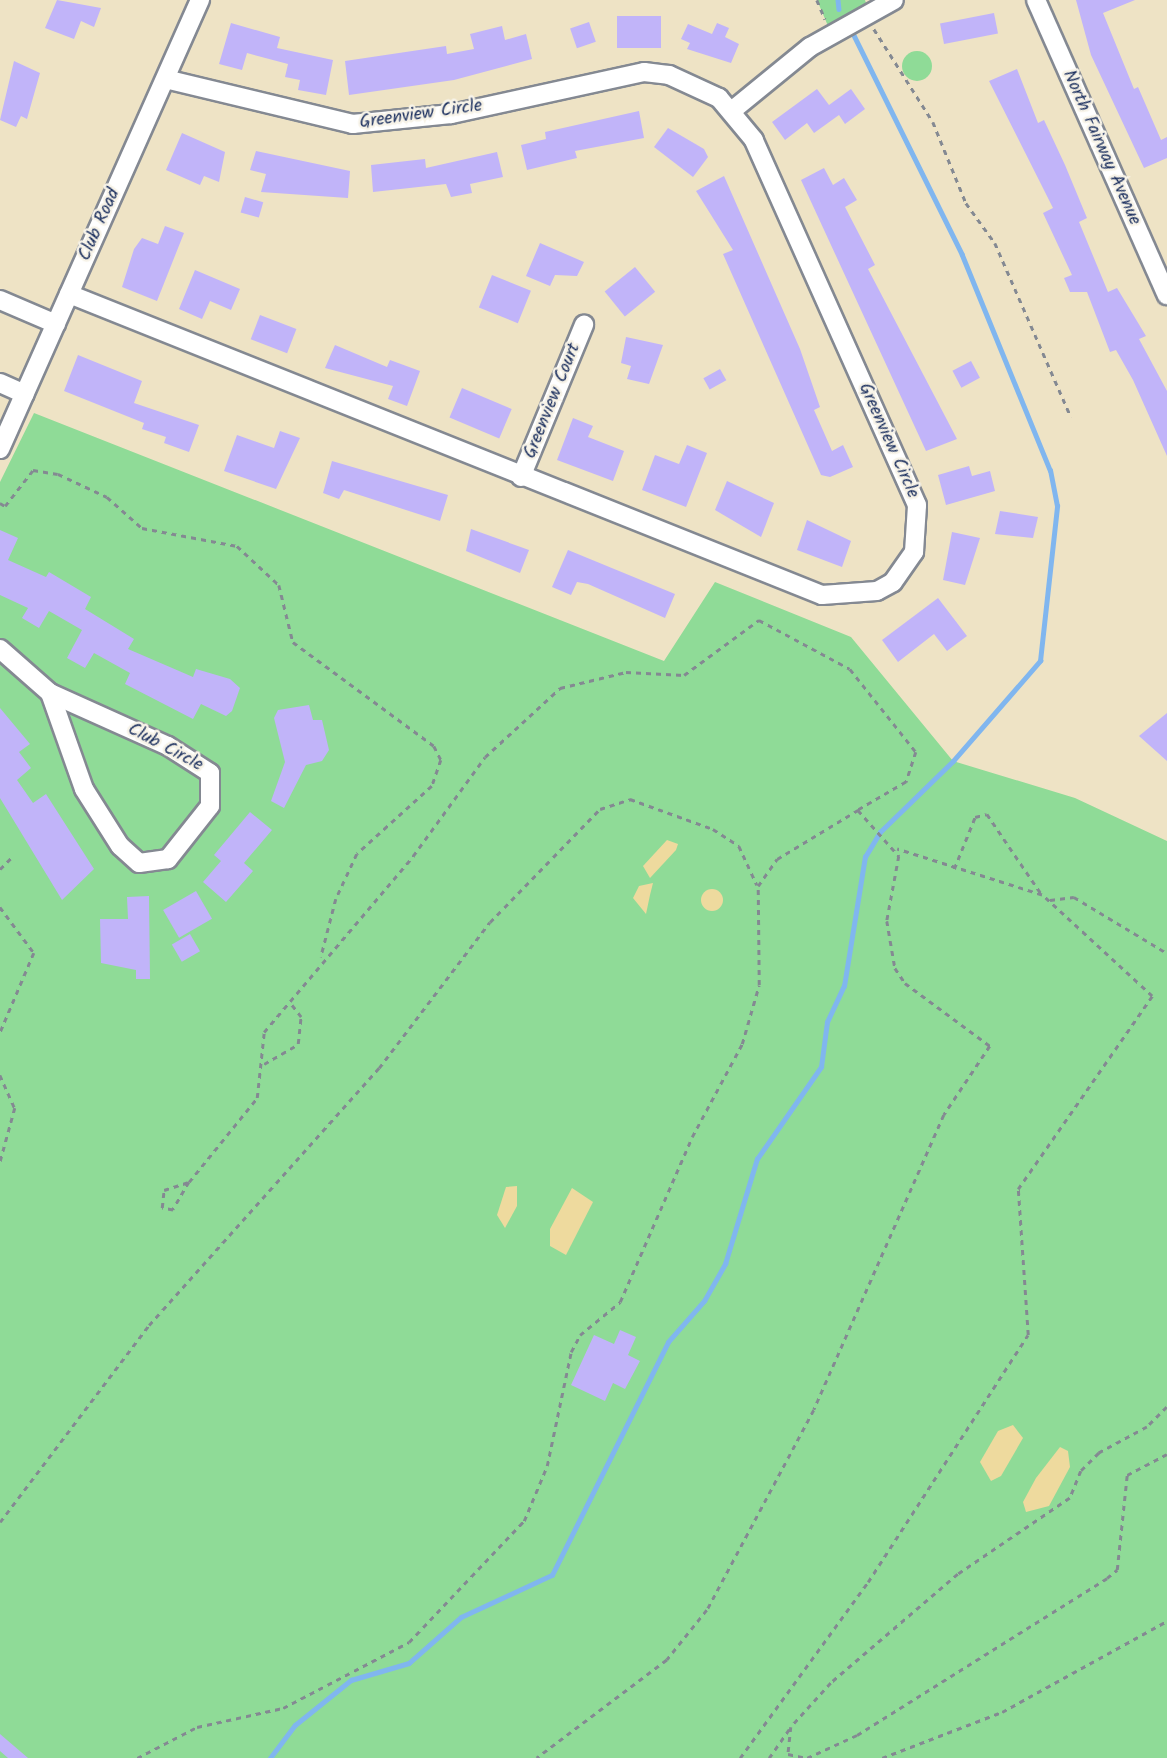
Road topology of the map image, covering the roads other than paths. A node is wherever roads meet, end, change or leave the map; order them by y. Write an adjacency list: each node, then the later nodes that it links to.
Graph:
1 (200, 0): 4 (street, Club Road)
2 (894, 0): 5 (street)
3 (1036, 0): 7 (street, North Fairway Avenue)
4 (166, 79): 5 (street, Greenview Circle); 6 (street, Club Road)
5 (734, 109): 14 (street, Greenview Circle)
6 (69, 294): 9 (street, Club Road); 14 (street, Greenview Circle)
7 (1167, 295)
8 (0, 300): 9 (street)
9 (56, 324): 12 (street, Club Road)
10 (584, 325): 14 (street, Greenview Court)
11 (0, 383): 12 (street)
12 (25, 394): 13 (street, Club Road)
13 (0, 449)
14 (521, 477)
15 (0, 649): 16 (street, Club Circle)
16 (50, 693): 16 (street, Club Circle)

